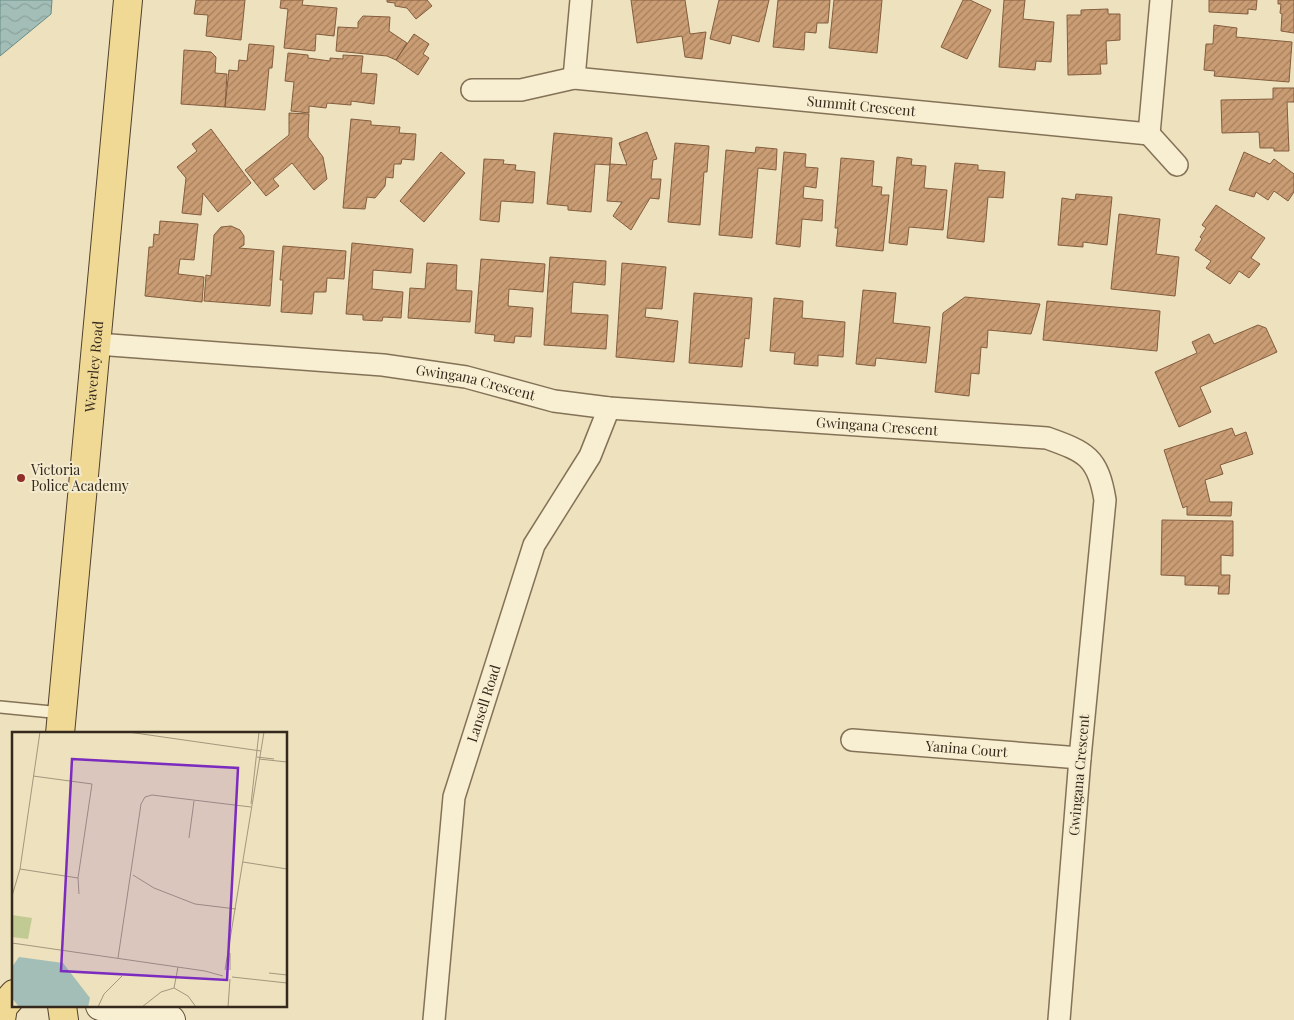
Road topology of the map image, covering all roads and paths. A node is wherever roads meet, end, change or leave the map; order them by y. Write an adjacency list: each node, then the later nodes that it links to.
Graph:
1 (128, 0): 8 (main road, Waverley Road)
2 (581, 0): 4 (street)
3 (1161, 0): 6 (street)
4 (574, 78): 5 (street, Summit Crescent); 6 (street, Summit Crescent)
5 (472, 90)
6 (1149, 134): 7 (street)
7 (1177, 166)
8 (97, 344): 9 (street, Gwingana Crescent); 11 (main road, Waverley Road)
9 (609, 408): 13 (street, Gwingana Crescent); 16 (street, Lansell Road)
10 (0, 707): 11 (lane)
11 (61, 723)
12 (852, 740): 13 (street, Yanina Court)
13 (1080, 758): 17 (street, Gwingana Crescent)
14 (110, 1008): 15 (street)
15 (171, 1020)
16 (434, 1020)
17 (1059, 1020)

